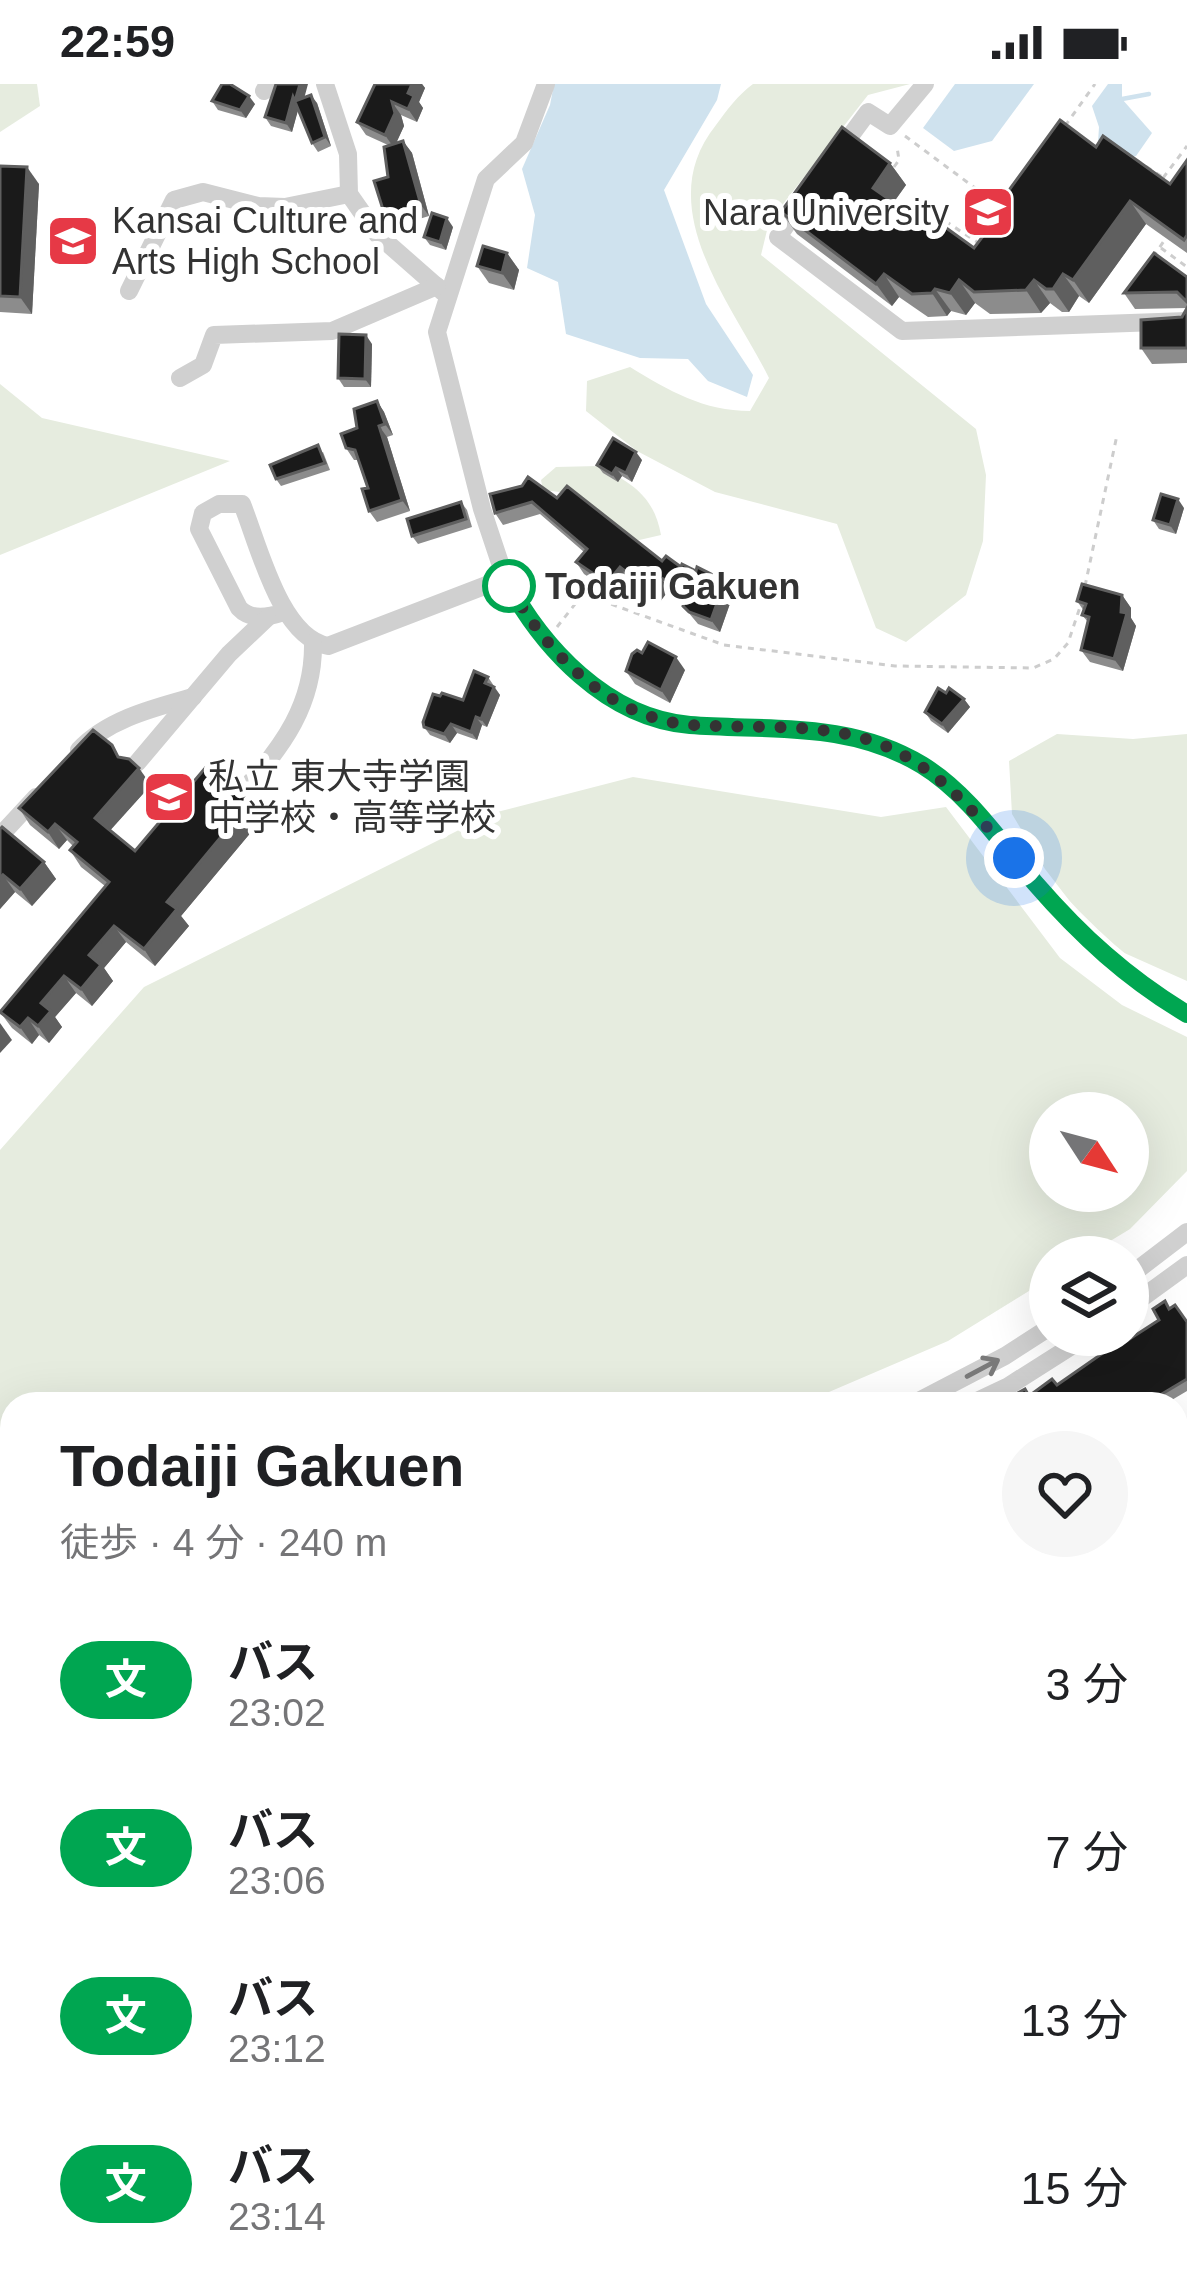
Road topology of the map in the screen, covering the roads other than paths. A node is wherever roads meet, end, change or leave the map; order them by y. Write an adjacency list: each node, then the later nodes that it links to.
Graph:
1 (325, 84): 6 (street)
2 (546, 84): 7 (street)
3 (925, 84): 4 (street)
4 (829, 165)
5 (816, 183): 9 (street)
6 (349, 194): 7 (street); 8 (street)
7 (442, 290): 10 (street); 11 (street)
8 (129, 291)
9 (1187, 321)
10 (180, 378)
11 (505, 578): 13 (street); 20 (street)
12 (276, 615): 12 (street); 13 (street); 14 (street)
13 (313, 643): 18 (street)
14 (193, 697): 15 (street); 16 (street)
15 (137, 763)
16 (59, 772)
17 (44, 788): 19 (street)
18 (244, 790)
19 (0, 836)
20 (1187, 1014)
21 (1187, 1232): 22 (street)
22 (1154, 1258): 23 (street); 25 (street)
23 (1149, 1262)
24 (1187, 1264): 25 (street)
25 (1170, 1278): 26 (street); 27 (street)
26 (1187, 1291)
27 (1149, 1293)
28 (1029, 1342): 30 (street, one-way to 28)
29 (1056, 1356): 31 (street)
30 (936, 1392)
31 (996, 1392)

